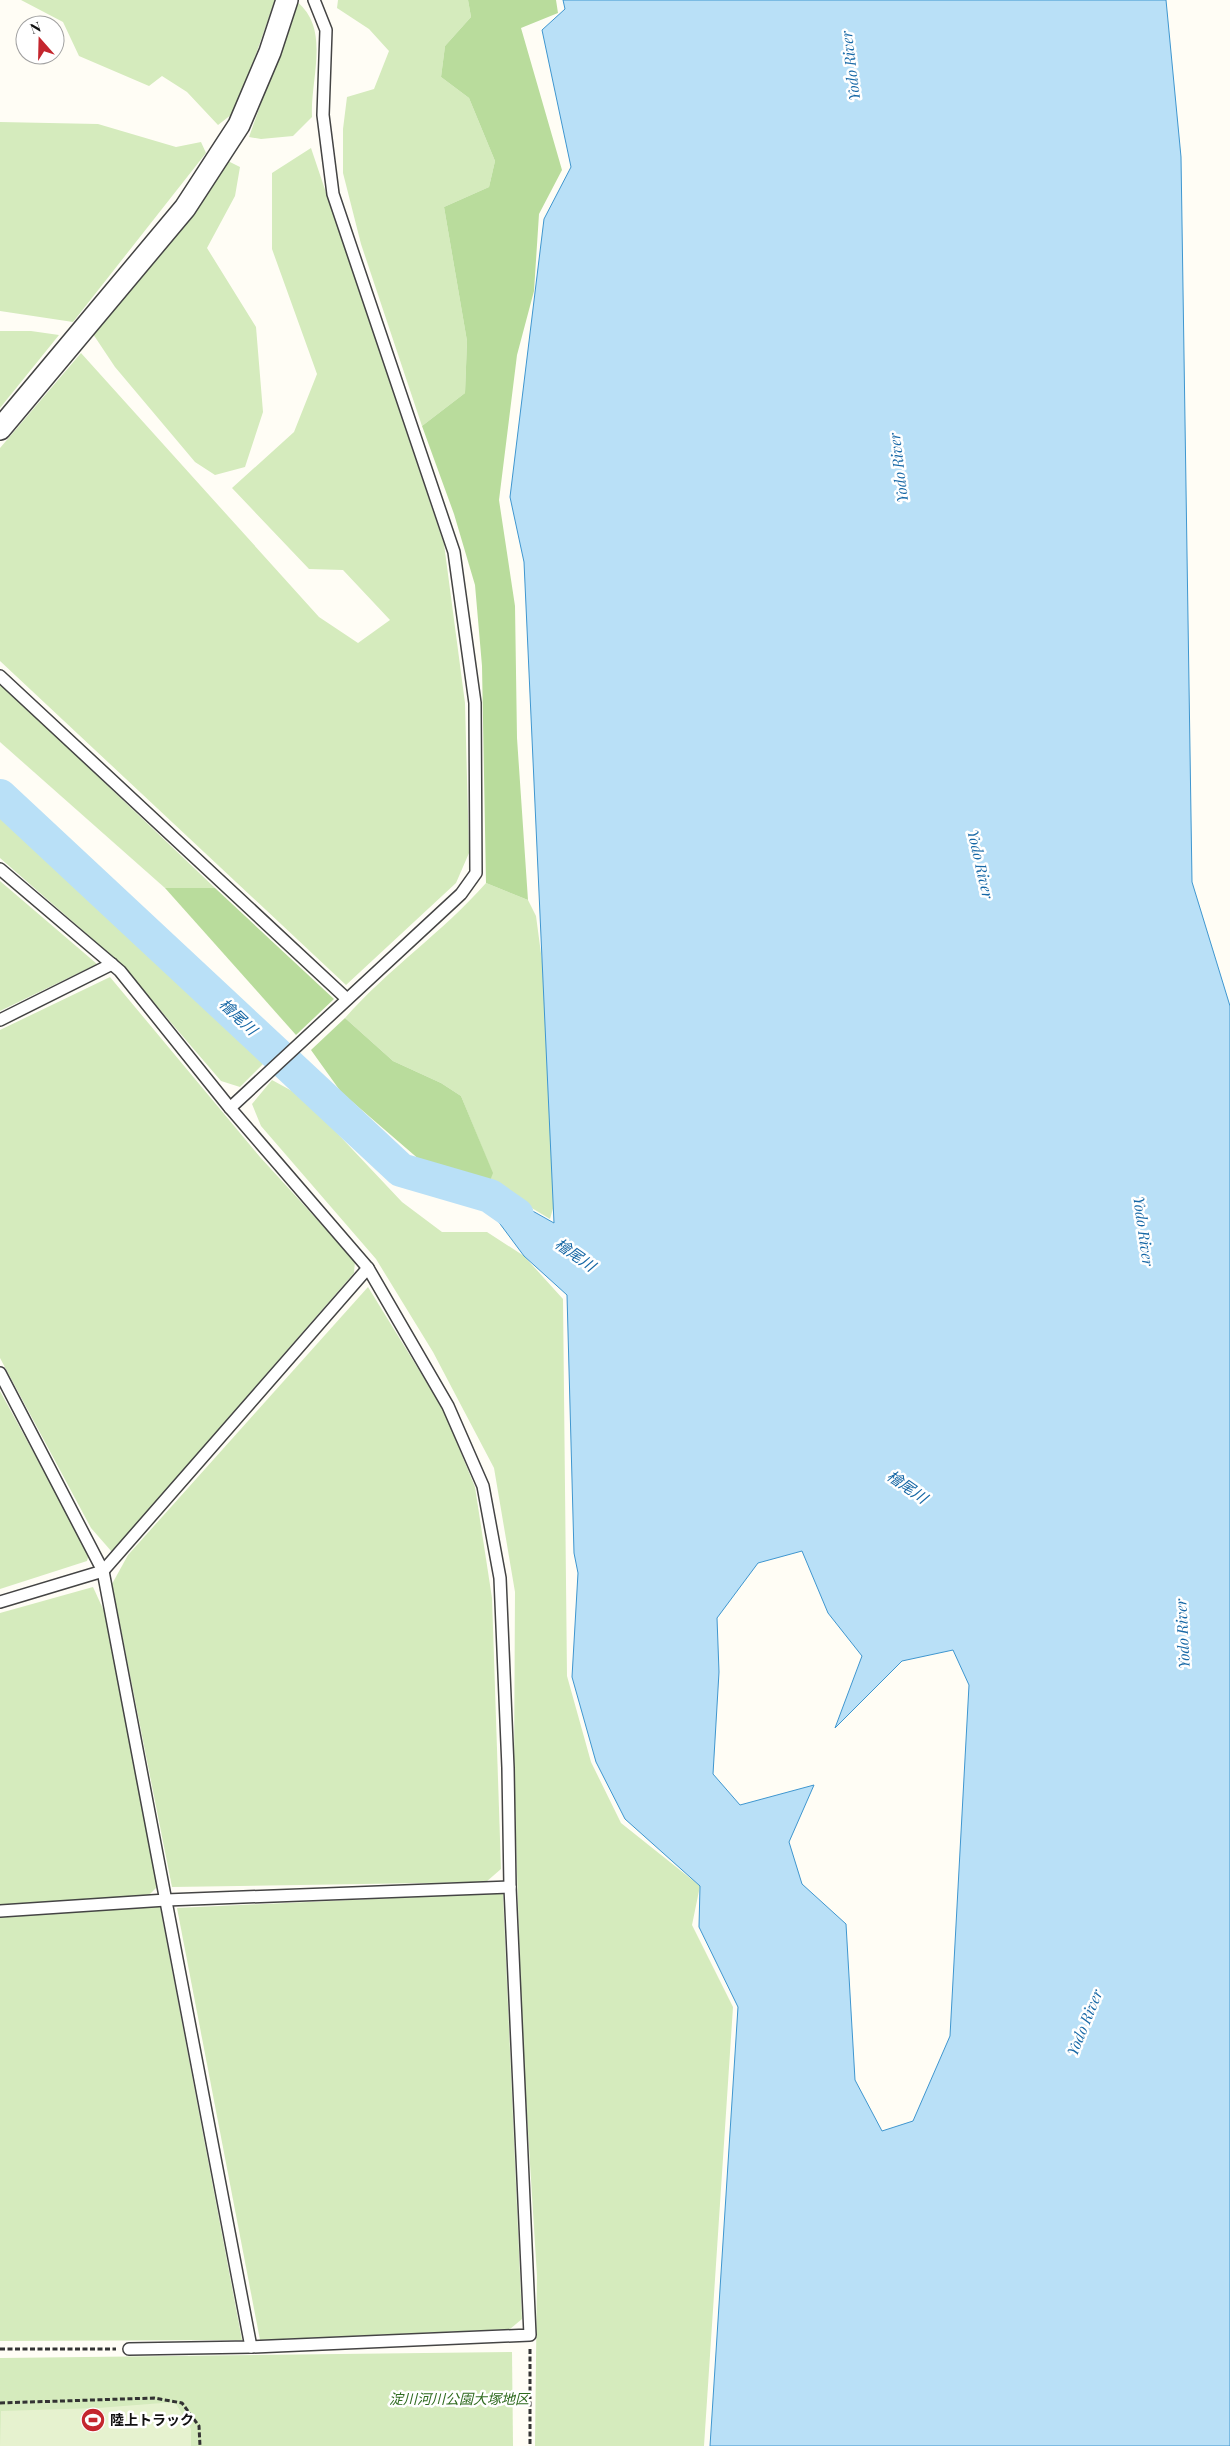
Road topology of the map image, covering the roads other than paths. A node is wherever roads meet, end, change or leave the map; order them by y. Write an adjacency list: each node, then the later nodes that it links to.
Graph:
1 (287, 0): 3 (street)
2 (314, 0): 7 (lane)
3 (0, 429)
4 (0, 676): 7 (lane)
5 (0, 869): 6 (lane)
6 (112, 964): 8 (lane); 9 (lane)
7 (347, 999): 9 (lane)
8 (0, 1020)
9 (230, 1108): 10 (lane)
10 (368, 1268): 12 (lane); 14 (lane)
11 (0, 1373): 12 (lane)
12 (103, 1571): 13 (lane); 15 (lane)
13 (0, 1602)
14 (510, 1886): 15 (lane); 17 (lane)
15 (166, 1900): 16 (lane); 17 (lane)
16 (0, 1910)
17 (251, 2348): 18 (lane)
18 (129, 2349)

